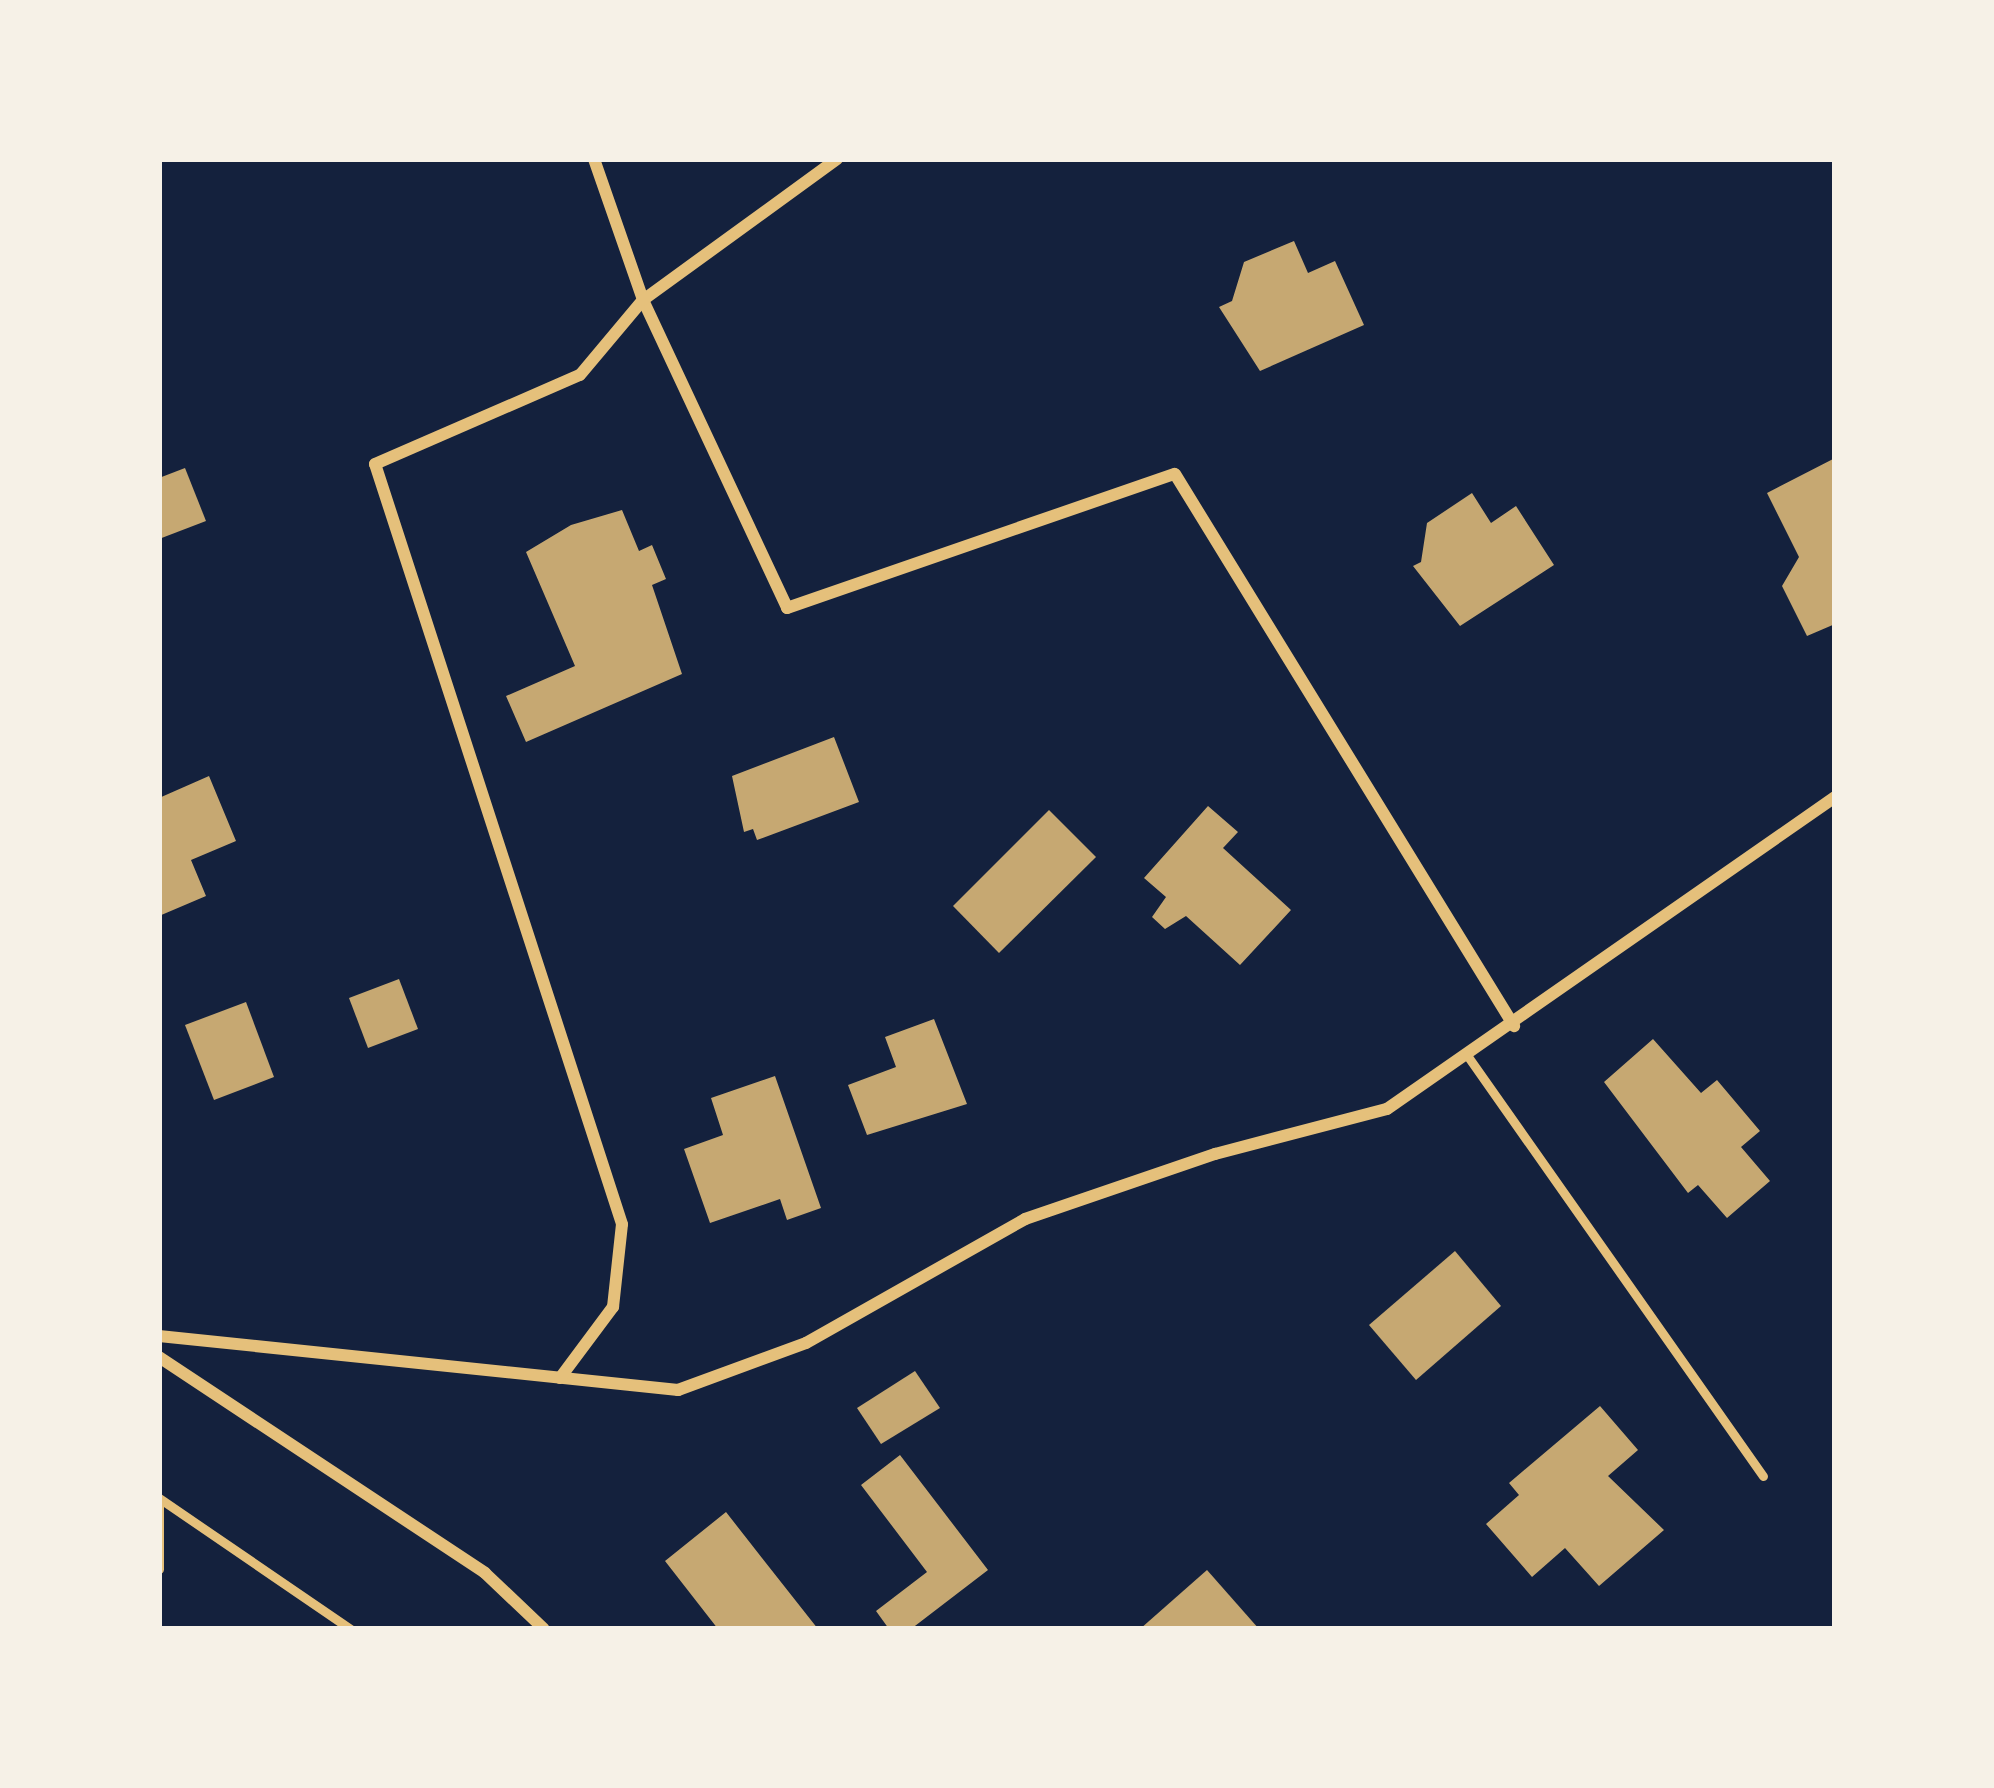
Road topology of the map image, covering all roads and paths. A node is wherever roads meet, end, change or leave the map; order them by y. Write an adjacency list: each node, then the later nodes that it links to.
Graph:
1 (594, 159): 3 (street)
2 (837, 159): 3 (street)
3 (644, 300): 5 (street); 9 (street)
4 (1835, 796): 5 (street)
5 (1514, 1026): 6 (street)
6 (1468, 1058): 9 (street); 10 (lane)
7 (159, 1336): 9 (street)
8 (159, 1357): 14 (street)
9 (560, 1378)
10 (1763, 1476)
11 (159, 1500): 12 (lane); 13 (lane)
12 (159, 1569)
13 (350, 1629)
14 (544, 1629)

